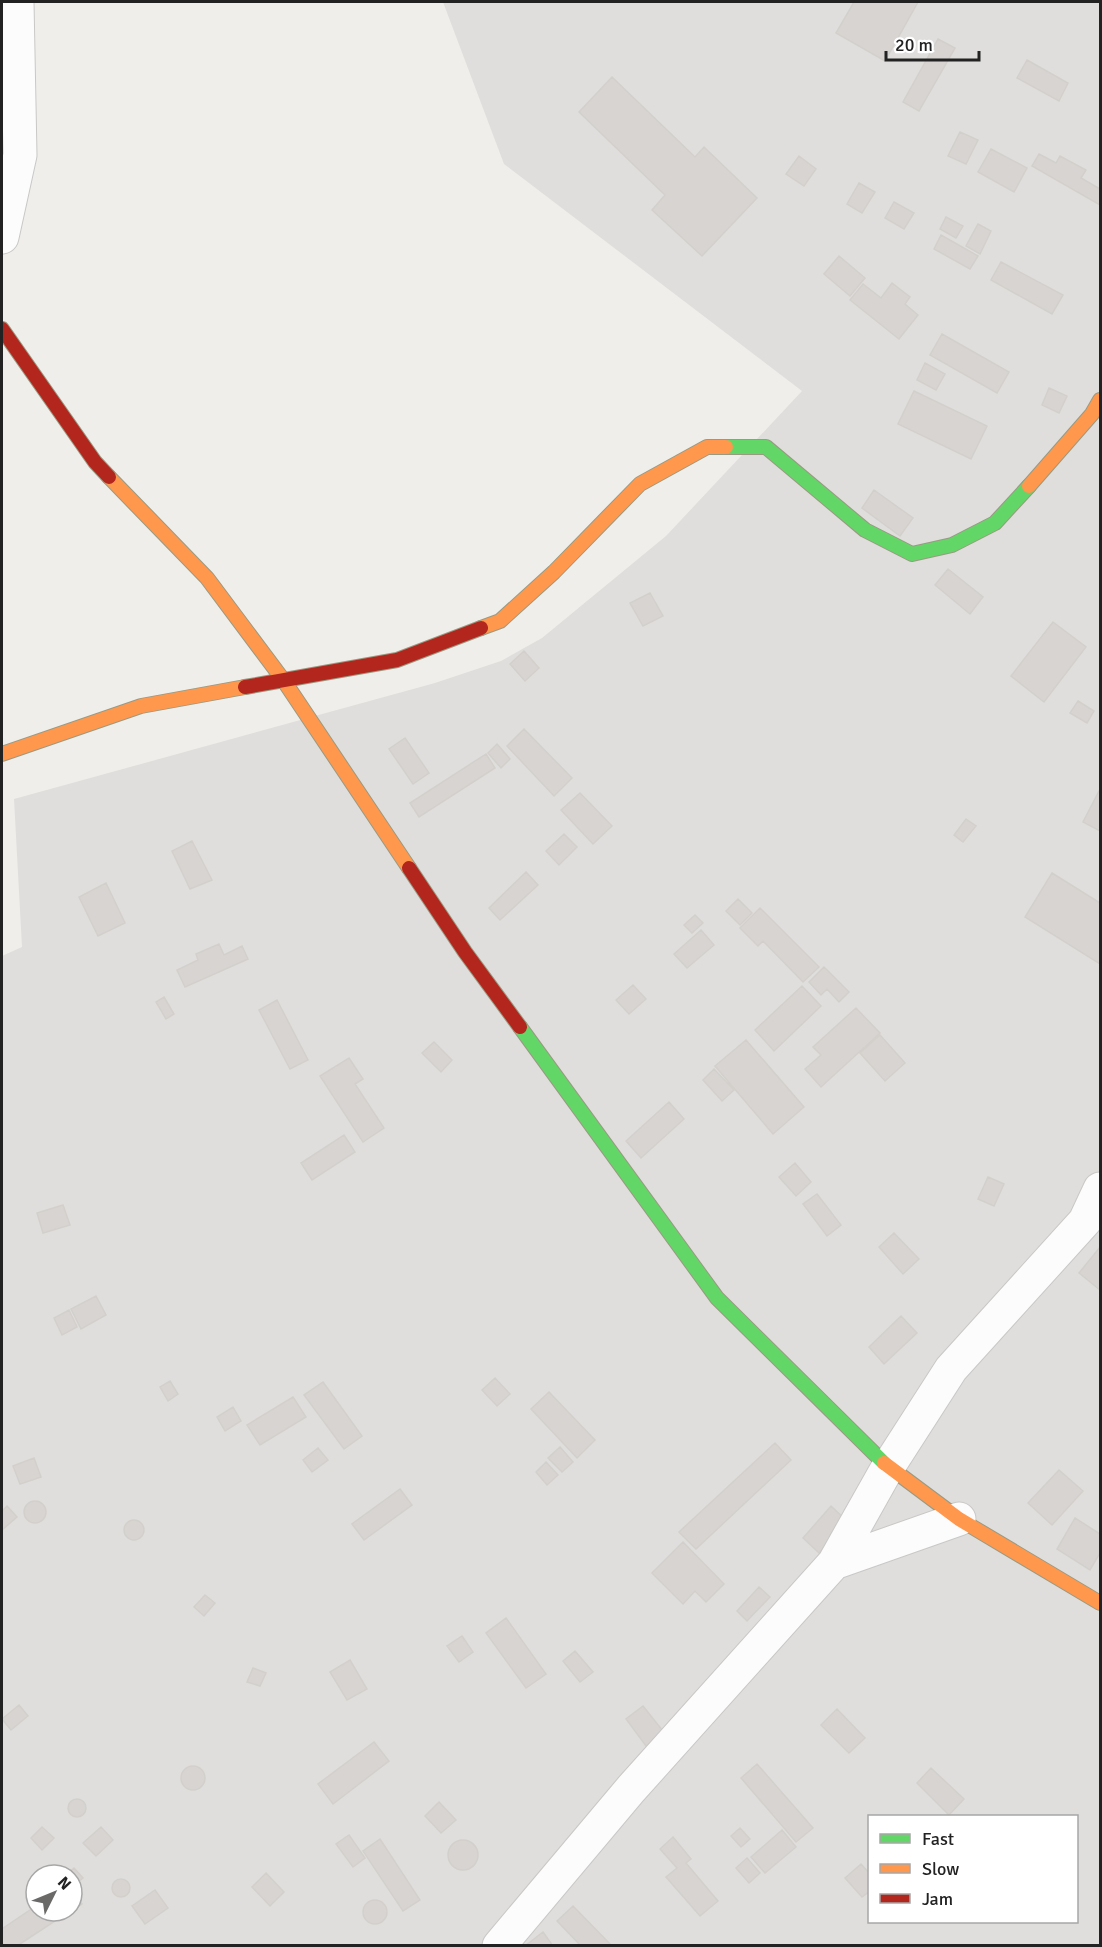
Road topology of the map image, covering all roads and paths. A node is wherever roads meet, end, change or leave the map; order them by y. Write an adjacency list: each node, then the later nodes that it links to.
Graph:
1 (17, 2): 2 (street)
2 (2, 237)
3 (2, 329): 5 (street)
4 (1101, 400): 5 (street)
5 (284, 681): 6 (street); 8 (street)
6 (2, 754)
7 (1101, 1188): 8 (street)
8 (888, 1467): 9 (street); 10 (street)
9 (960, 1519): 10 (street); 11 (street)
10 (834, 1563): 12 (street)
11 (1101, 1603)
12 (499, 1946)

